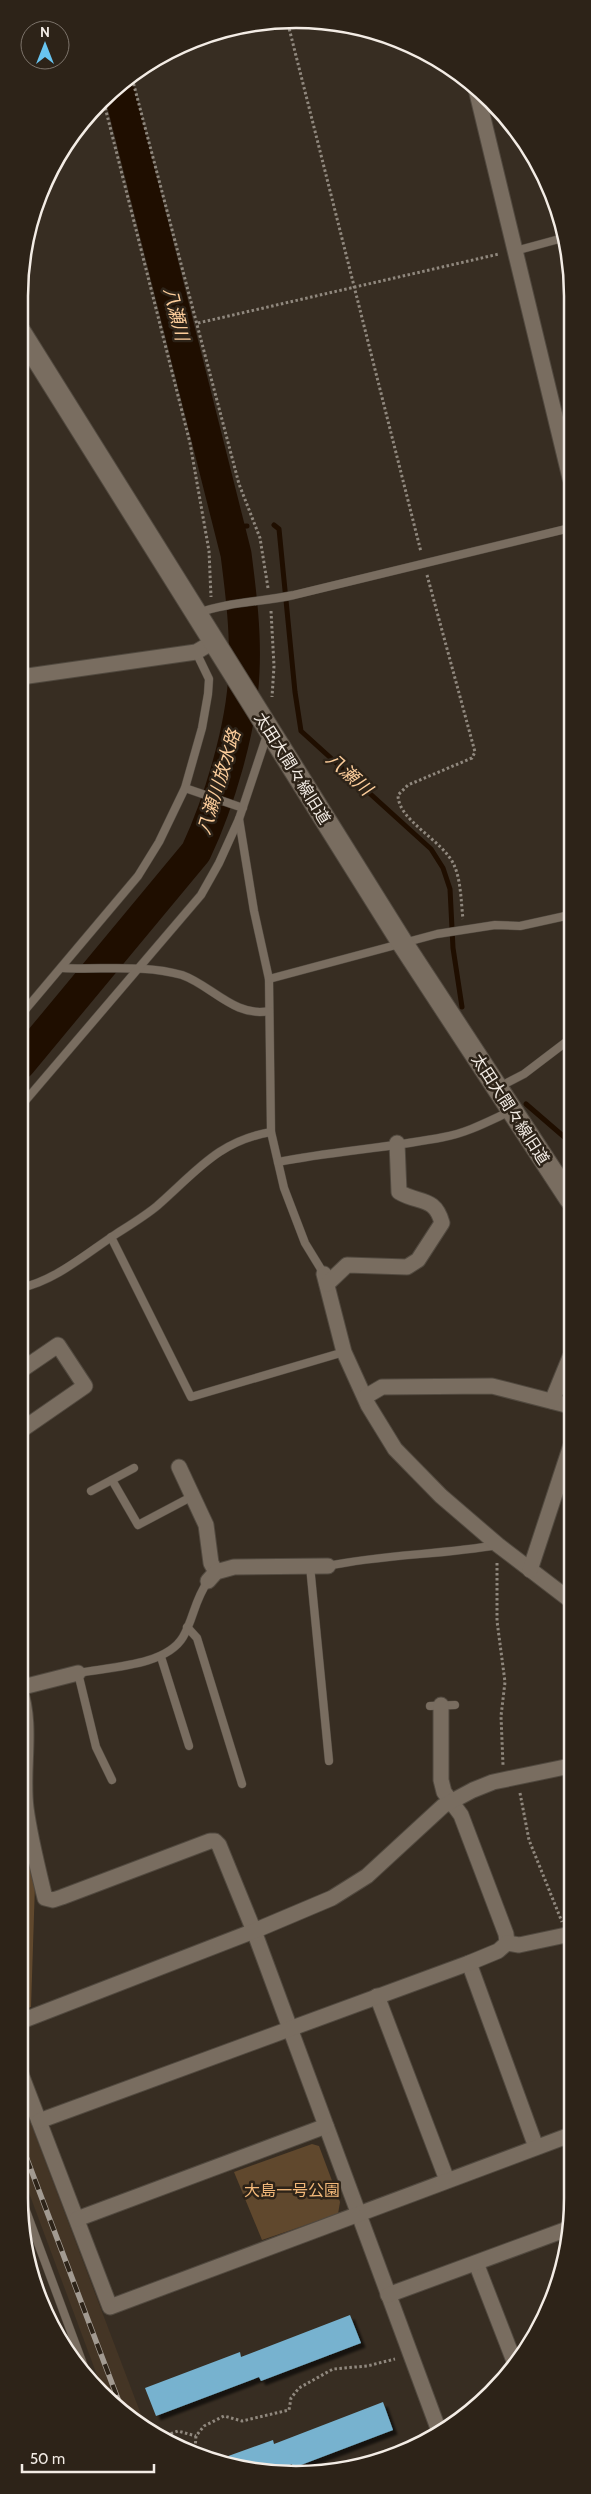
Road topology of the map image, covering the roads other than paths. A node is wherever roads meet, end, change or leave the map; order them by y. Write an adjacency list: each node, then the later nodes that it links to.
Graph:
1 (479, 100): 3 (street)
2 (557, 239): 3 (lane)
3 (515, 250): 5 (street)
4 (28, 344): 7 (street, 太田大間々線旧道)
5 (564, 453)
6 (564, 529): 7 (lane)
7 (204, 610): 8 (street, 太田大間々線旧道)
8 (211, 650): 9 (street); 10 (street, 太田大間々線旧道); 11 (lane)
9 (28, 676)
10 (266, 726): 12 (lane); 15 (street, 太田大間々線旧道)
11 (189, 790): 12 (lane); 16 (lane)
12 (240, 807): 13 (lane)
13 (239, 819): 17 (lane); 18 (lane)
14 (564, 916): 15 (lane)
15 (403, 944): 18 (lane); 22 (street, 太田大間々線旧道)
16 (66, 968): 17 (lane); 19 (lane)
17 (139, 970): 20 (lane); 23 (lane)
18 (269, 979): 20 (lane)
19 (28, 1008)
20 (269, 1011): 25 (lane)
21 (564, 1044): 22 (lane)
22 (498, 1088): 24 (street, 太田大間々線旧道)
23 (28, 1098)
24 (511, 1111): 26 (lane); 28 (street, 太田大間々線旧道)
25 (271, 1132): 27 (lane); 29 (lane)
26 (397, 1143): 27 (lane); 30 (street)
27 (278, 1162): 30 (lane)
28 (564, 1191)
29 (111, 1237): 31 (lane); 32 (lane)
30 (326, 1279): 32 (street)
31 (28, 1286)
32 (344, 1352): 35 (street)
33 (28, 1366): 38 (street)
34 (564, 1372): 36 (street)
35 (365, 1398): 36 (street); 45 (street)
36 (552, 1401): 37 (street)
37 (564, 1404)
38 (28, 1425)
39 (564, 1466): 48 (street)
40 (179, 1467): 44 (street)
41 (134, 1468): 42 (lane)
42 (112, 1480): 43 (lane); 44 (lane)
43 (91, 1491)
44 (191, 1497): 49 (street)
45 (498, 1545): 47 (lane); 48 (street)
46 (310, 1566): 47 (street); 49 (street); 57 (lane)
47 (328, 1566)
48 (530, 1570): 50 (street)
49 (212, 1577): 51 (lane)
50 (564, 1596)
51 (187, 1627): 52 (lane); 60 (lane)
52 (161, 1657): 53 (lane); 56 (lane)
53 (78, 1673): 54 (street); 59 (lane)
54 (28, 1686)
55 (442, 1705): 61 (street)
56 (189, 1746)
57 (329, 1761)
58 (564, 1767): 61 (street)
59 (112, 1780)
60 (242, 1784)
61 (451, 1802): 63 (street); 65 (street)
62 (28, 1829): 63 (street)
63 (254, 1931): 68 (street); 69 (street)
64 (564, 1939): 65 (street)
65 (507, 1943): 66 (street)
66 (469, 1963): 67 (street); 74 (street)
67 (376, 1996): 69 (street); 75 (street)
68 (28, 2019)
69 (288, 2028): 71 (street); 72 (street)
70 (28, 2091): 71 (street)
71 (40, 2121): 78 (street)
72 (326, 2126): 76 (street); 78 (street)
73 (564, 2137): 74 (street)
74 (536, 2147): 75 (street)
75 (447, 2180): 76 (street)
76 (358, 2215): 78 (street); 81 (street)
77 (28, 2216): 83 (lane)
78 (77, 2219)
79 (561, 2235): 80 (street)
80 (476, 2263): 81 (street); 82 (street)
81 (388, 2295): 84 (street)
82 (512, 2356)
83 (81, 2359)
84 (437, 2426)

